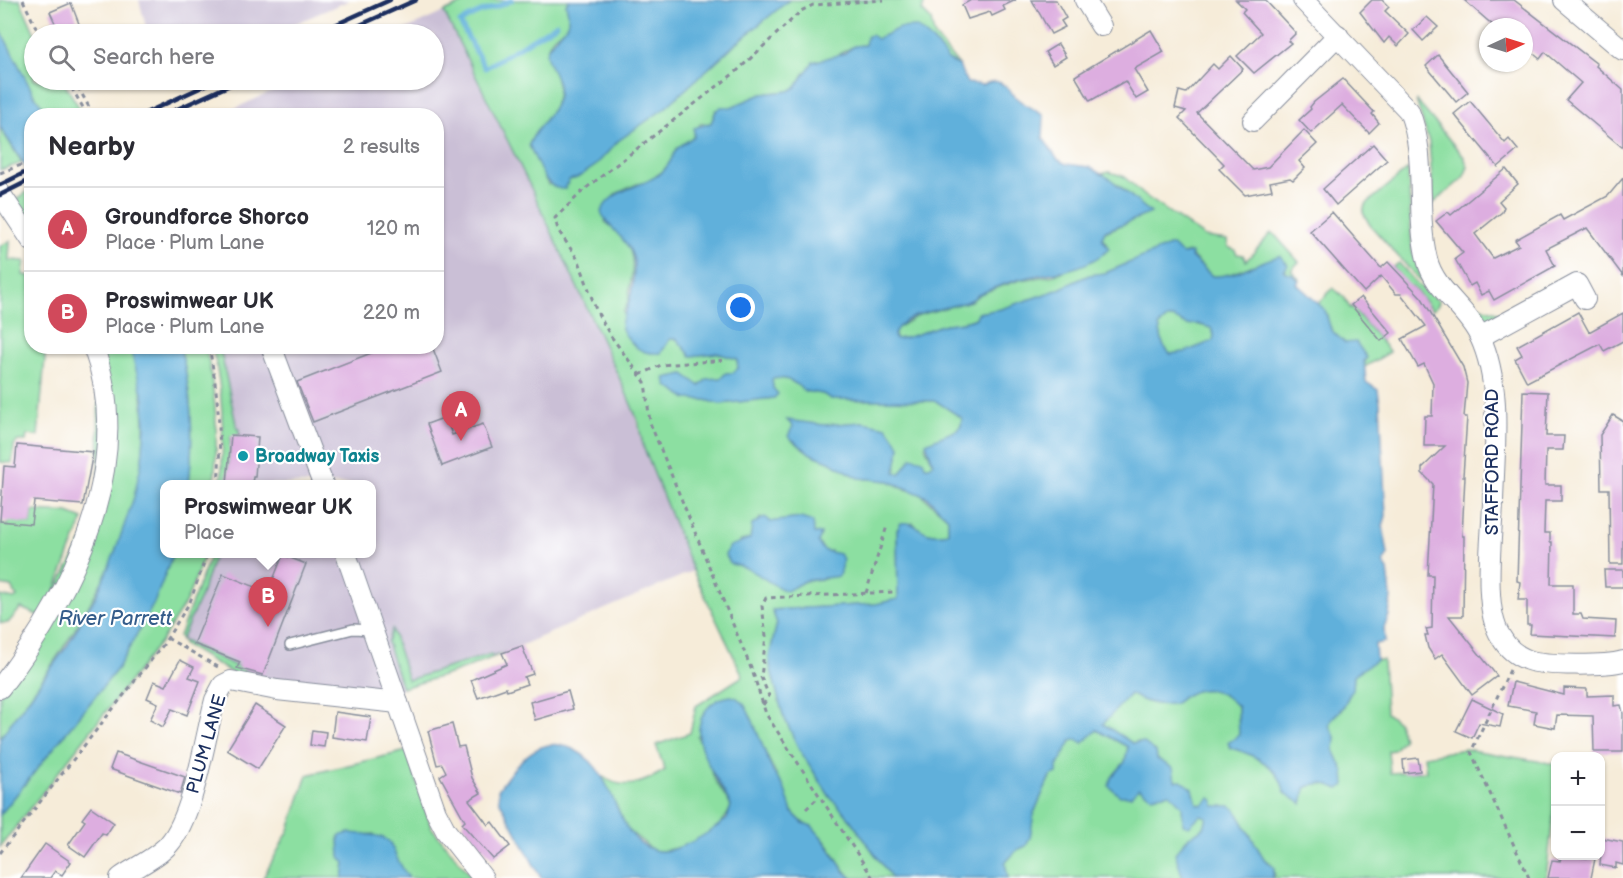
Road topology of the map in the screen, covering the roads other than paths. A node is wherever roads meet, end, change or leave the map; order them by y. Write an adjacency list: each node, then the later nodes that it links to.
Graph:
1 (1085, 0): 4 (street)
2 (1303, 0): 5 (street, STAFFORD ROAD)
3 (1564, 0): 6 (street)
4 (1101, 26)
5 (1338, 35): 7 (street); 11 (street, STAFFORD ROAD)
6 (1623, 50)
7 (1255, 123)
8 (3, 198): 9 (street)
9 (24, 229)
10 (1578, 285): 11 (street)
11 (1480, 337): 18 (street, STAFFORD ROAD)
12 (95, 354): 19 (street)
13 (274, 354): 14 (street)
14 (321, 480)
15 (347, 558): 16 (street)
16 (372, 630): 17 (lane); 20 (street)
17 (290, 645)
18 (1623, 661)
19 (0, 688)
20 (398, 703): 21 (street, PLUM LANE); 22 (street)
21 (120, 878)
22 (483, 878)

